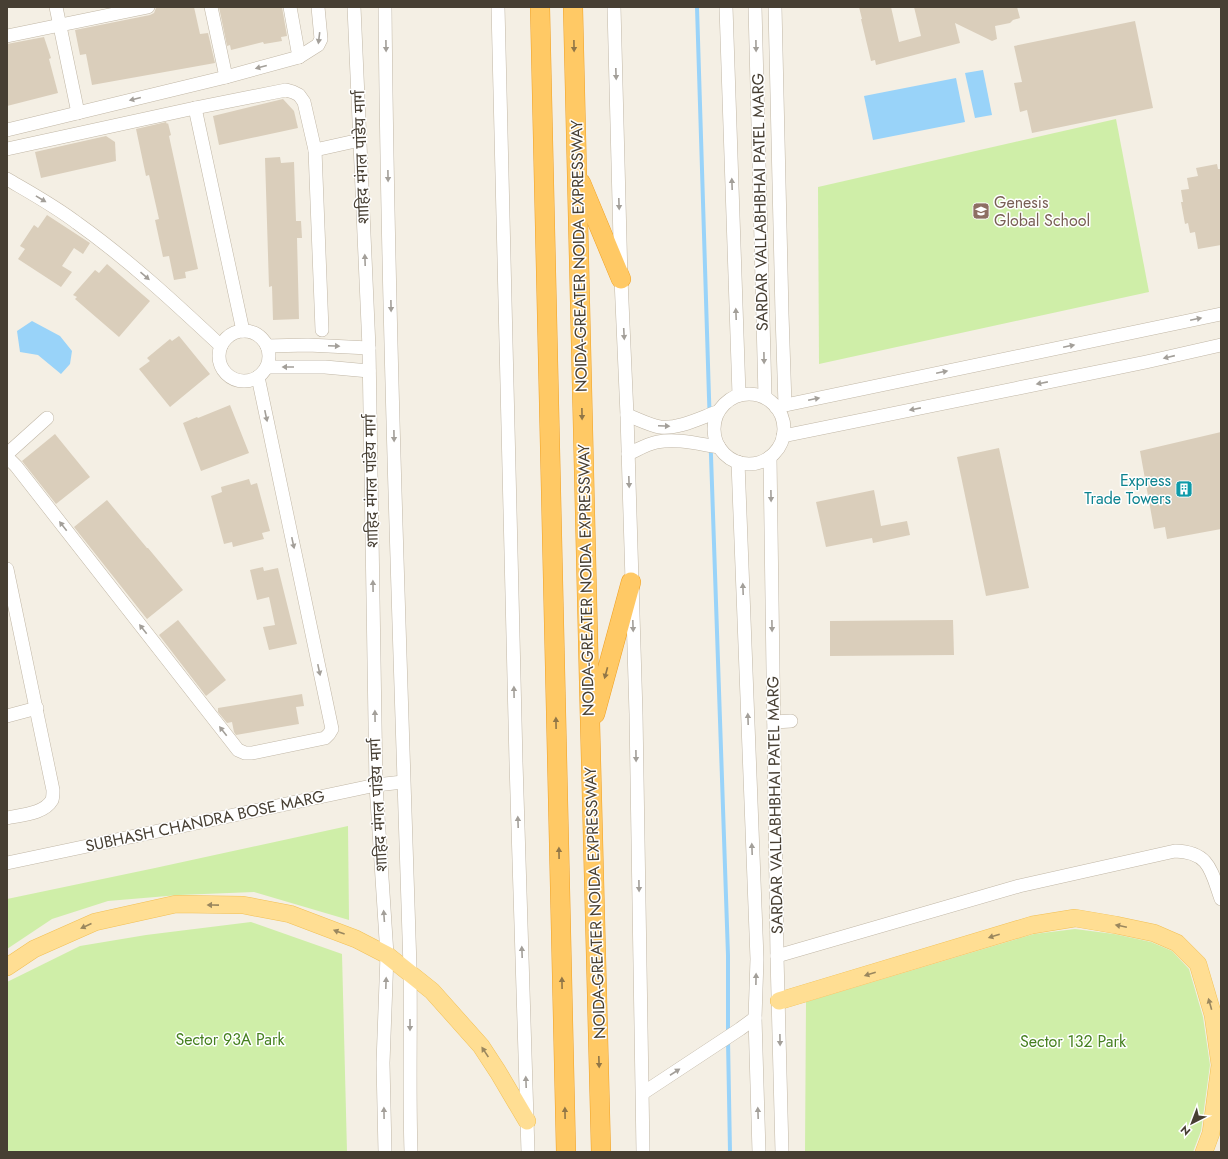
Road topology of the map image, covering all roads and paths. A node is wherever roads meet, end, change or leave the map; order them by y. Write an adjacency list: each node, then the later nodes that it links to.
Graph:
1 (56, 7): 15 (street)
2 (148, 7): 15 (street)
3 (211, 7): 18 (street)
4 (290, 7): 17 (street)
5 (318, 7): 17 (street, one-way to 17)
6 (354, 7): 22 (street, शाहिद मंगल पांडेय मार्ग)
7 (385, 7): 59 (street, one-way to 59)
8 (498, 7): 71 (street, one-way to 8)
9 (540, 7): 75 (highway, NOIDA-GREATER NOIDA EXPRESSWAY, one-way to 9)
10 (573, 7): 25 (highway, NOIDA-GREATER NOIDA EXPRESSWAY, one-way to 25)
11 (614, 7): 27 (street, one-way to 27)
12 (726, 7): 40 (street, SARDAR VALLABHBHAI PATEL MARG, one-way to 12)
13 (755, 7): 41 (street, SARDAR VALLABHBHAI PATEL MARG, one-way to 41)
14 (775, 7): 42 (street)
15 (59, 24): 16 (street); 20 (street)
16 (7, 36)
17 (299, 57): 18 (street, one-way to 18)
18 (226, 77): 20 (street, one-way to 20)
19 (195, 108): 23 (street); 24 (street); 30 (street)
20 (78, 113): 21 (street)
21 (7, 130)
22 (360, 140): 24 (street); 35 (street, शाहिद मंगल पांडेय मार्ग, one-way to 22)
23 (7, 149)
24 (315, 150): 29 (street)
25 (577, 173): 27 (highway); 58 (highway, NOIDA-GREATER NOIDA EXPRESSWAY, one-way to 58)
26 (7, 179): 32 (street, one-way to 32)
27 (621, 279): 44 (street, one-way to 44)
28 (1221, 314): 42 (street, one-way to 28)
29 (322, 330)
30 (243, 331): 32 (street); 33 (street)
31 (1221, 345): 46 (street, one-way to 46)
32 (221, 346): 39 (street)
33 (267, 346): 34 (street); 36 (street)
34 (314, 346): 35 (street, one-way to 35); 37 (street)
35 (369, 348): 38 (street, शाहिद मंगल पांडेय मार्ग)
36 (267, 366): 37 (street, one-way to 36); 39 (street)
37 (315, 367): 38 (street)
38 (369, 371): 60 (street, शाहिद मंगल पांडेय मार्ग, one-way to 38)
39 (258, 377): 49 (street, one-way to 49)
40 (739, 395): 41 (street); 43 (street)
41 (765, 397): 42 (street)
42 (781, 406): 46 (street)
43 (717, 412): 44 (street, one-way to 43); 47 (street)
44 (627, 415): 48 (street)
45 (47, 418): 49 (street)
46 (783, 436): 50 (street)
47 (719, 447): 48 (street); 51 (street)
48 (628, 454): 53 (street, one-way to 53)
49 (7, 455)
50 (770, 457): 51 (street); 57 (street, SARDAR VALLABHBHAI PATEL MARG, one-way to 57)
51 (738, 462): 69 (street, SARDAR VALLABHBHAI PATEL MARG, one-way to 51)
52 (7, 569): 54 (street)
53 (631, 582): 58 (highway, one-way to 58); 70 (street, one-way to 70)
54 (37, 708): 55 (street); 61 (street)
55 (7, 716)
56 (791, 721): 57 (street)
57 (774, 722): 65 (street, SARDAR VALLABHBHAI PATEL MARG)
58 (590, 733): 76 (highway, NOIDA-GREATER NOIDA EXPRESSWAY, one-way to 76)
59 (403, 782): 60 (street, SUBHASH CHANDRA BOSE MARG); 67 (street)
60 (376, 785): 62 (street, SUBHASH CHANDRA BOSE MARG); 64 (street, शाहिद मंगल पांडेय मार्ग, one-way to 60)
61 (7, 818)
62 (7, 863)
63 (1221, 899): 65 (street)
64 (387, 955): 66 (main road, one-way to 66); 67 (main road); 72 (street, शाहिद मंगल पांडेय मार्ग, one-way to 64)
65 (777, 956): 68 (street, SARDAR VALLABHBHAI PATEL MARG)
66 (7, 967)
67 (410, 972): 71 (main road, one-way to 67); 73 (street, one-way to 73)
68 (779, 1001): 79 (street, SARDAR VALLABHBHAI PATEL MARG, one-way to 79); 80 (main road, one-way to 68)
69 (755, 1018): 70 (street, one-way to 69); 78 (street, SARDAR VALLABHBHAI PATEL MARG, one-way to 69)
70 (643, 1093): 77 (street)
71 (527, 1121): 74 (street)
72 (385, 1152)
73 (411, 1152)
74 (528, 1152)
75 (566, 1152)
76 (601, 1152)
77 (643, 1152)
78 (759, 1152)
79 (782, 1152)
80 (1204, 1152)

